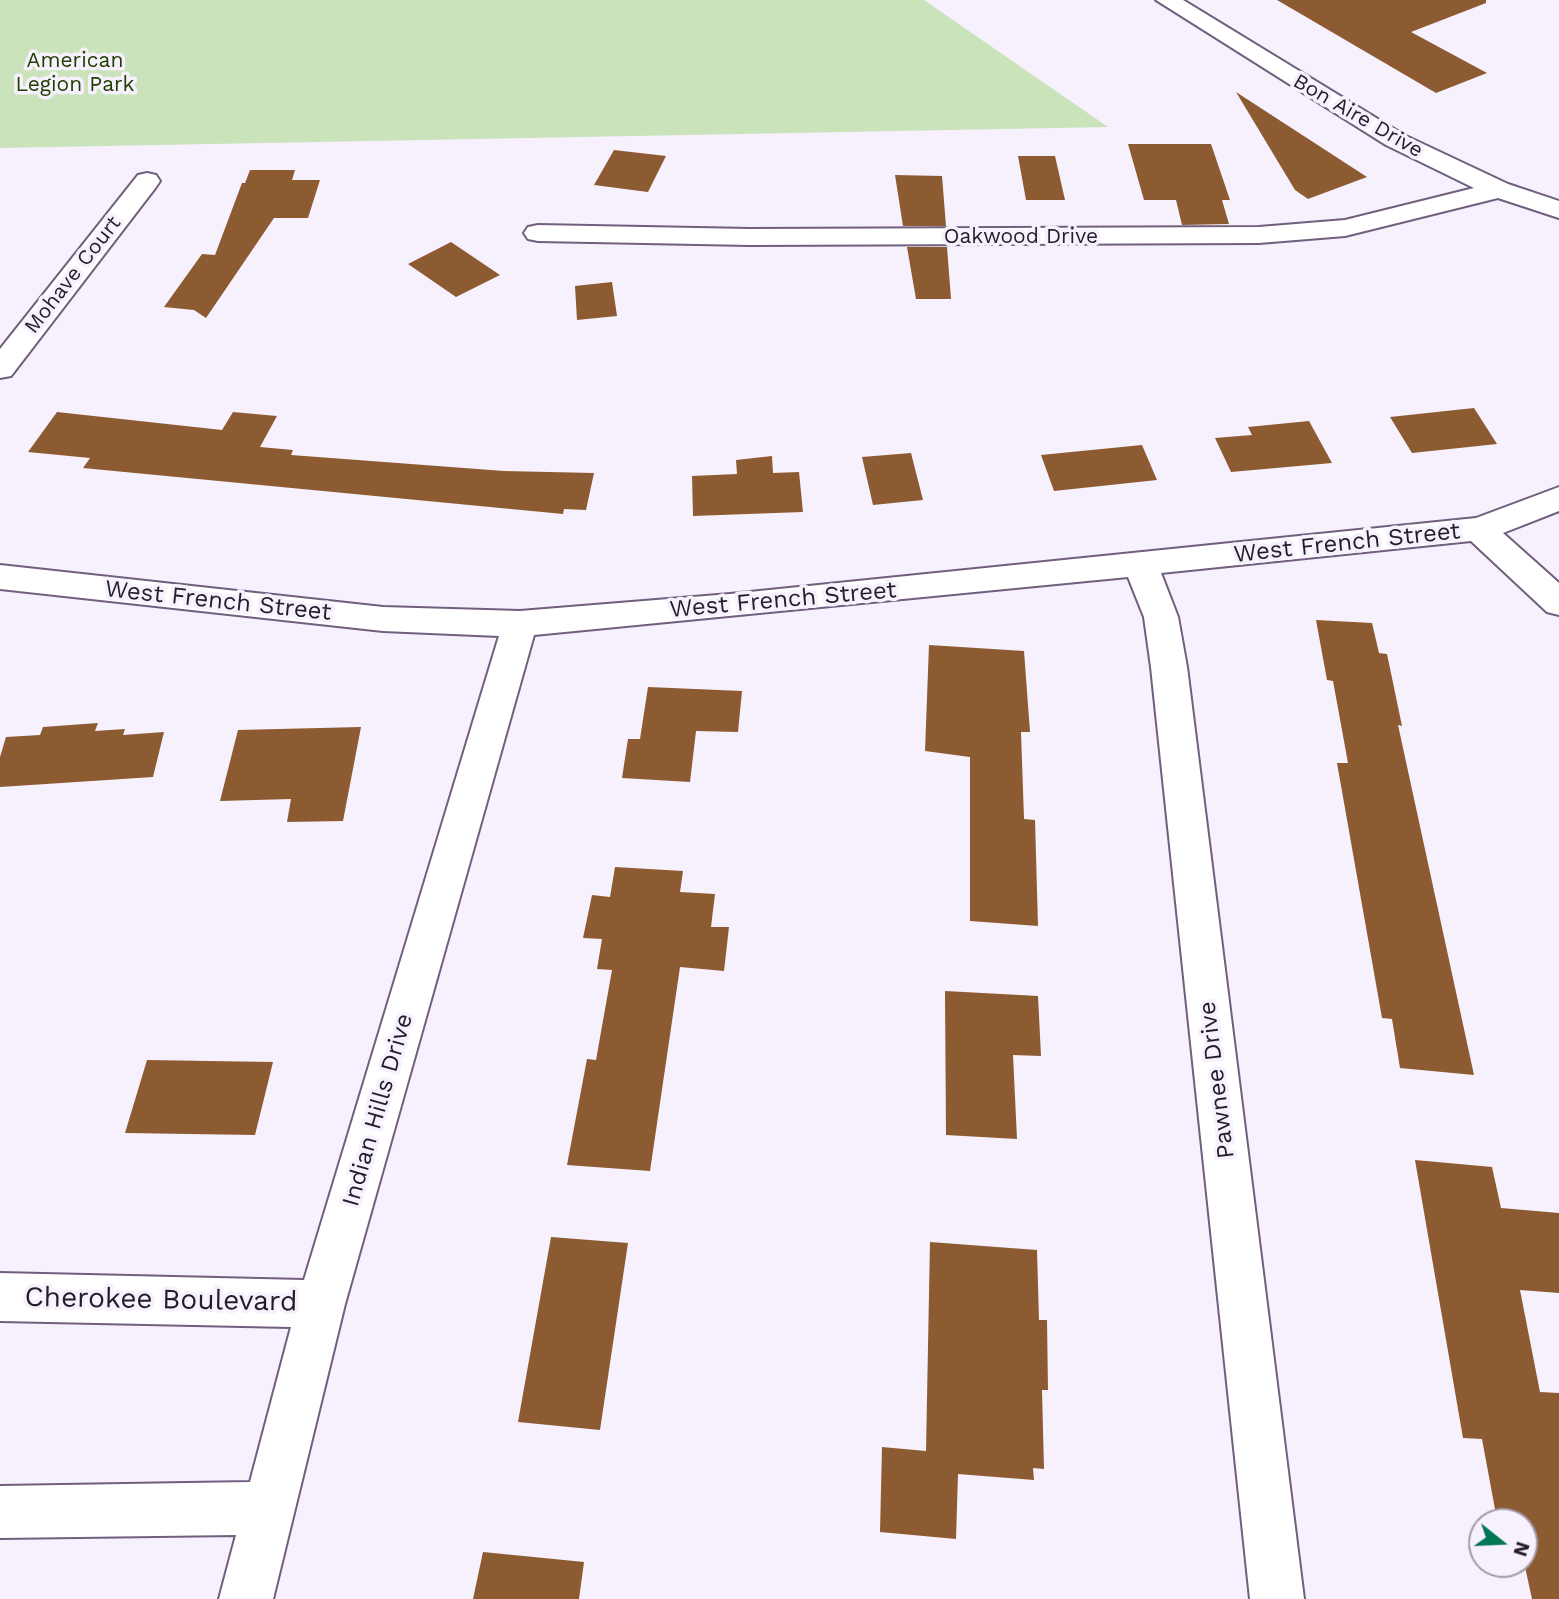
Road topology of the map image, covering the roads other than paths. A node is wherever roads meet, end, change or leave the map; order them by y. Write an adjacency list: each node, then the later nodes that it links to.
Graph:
1 (1182, 2): 3 (street, Bon Aire Drive)
2 (146, 181): 6 (street, Mohave Court)
3 (1499, 190): 4 (street, Bon Aire Drive); 5 (street, Oakwood Drive)
4 (1559, 210)
5 (538, 233)
6 (0, 369)
7 (1559, 498): 8 (street, West French Street)
8 (1478, 529): 9 (street, West French Street); 11 (street)
9 (1142, 565): 12 (street, West French Street); 18 (street, Pawnee Drive)
10 (0, 577): 12 (street, West French Street)
11 (1559, 603)
12 (520, 624): 14 (street, Indian Hills Drive)
13 (0, 1297): 14 (street, Cherokee Boulevard)
14 (321, 1304): 15 (street, Indian Hills Drive)
15 (269, 1508): 16 (street); 17 (street, Indian Hills Drive)
16 (0, 1512)
17 (246, 1599)
18 (1277, 1599)

